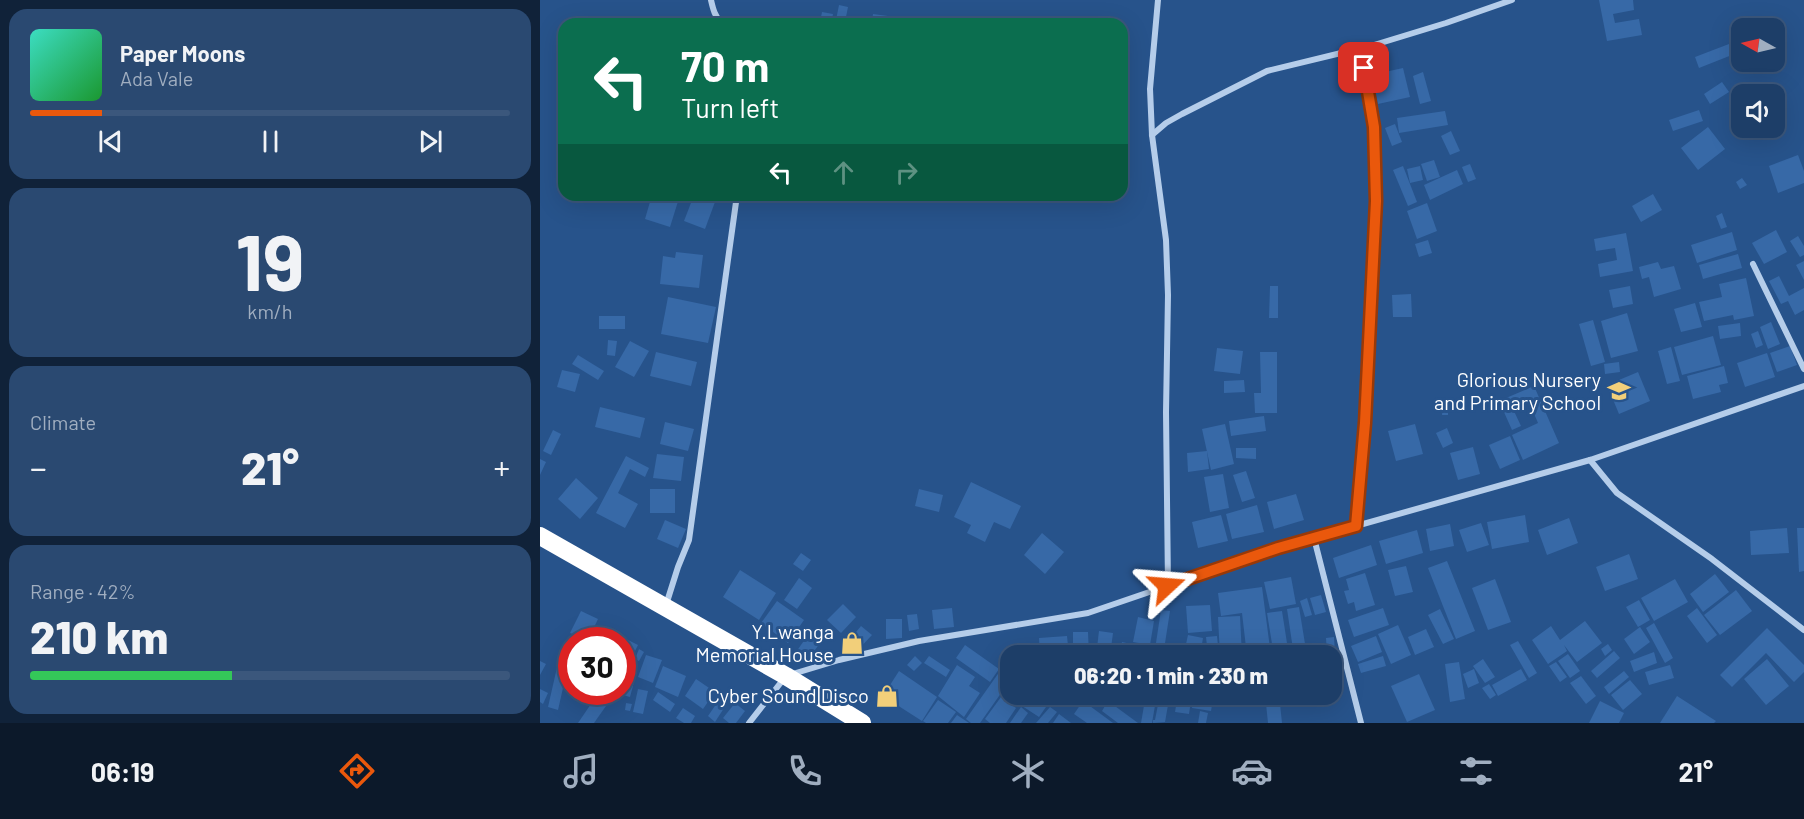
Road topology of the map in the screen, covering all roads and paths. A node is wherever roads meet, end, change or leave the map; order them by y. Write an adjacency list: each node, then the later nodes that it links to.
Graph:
1 (711, 0): 4 (street)
2 (1158, 0): 6 (street)
3 (1512, 0): 5 (street)
4 (717, 18)
5 (1360, 48): 6 (street); 12 (street)
6 (1152, 135): 15 (street)
7 (736, 201): 16 (street)
8 (1753, 264): 9 (street)
9 (1804, 369)
10 (1804, 386): 11 (street)
11 (1590, 460): 12 (street); 17 (street)
12 (1356, 526): 14 (street)
13 (540, 537): 16 (highway)
14 (1314, 538): 15 (street); 21 (street)
15 (1167, 586): 18 (street)
16 (665, 608): 18 (highway)
17 (1804, 630)
18 (786, 676): 19 (street); 20 (highway)
19 (749, 723)
20 (862, 723)
21 (1361, 723)

